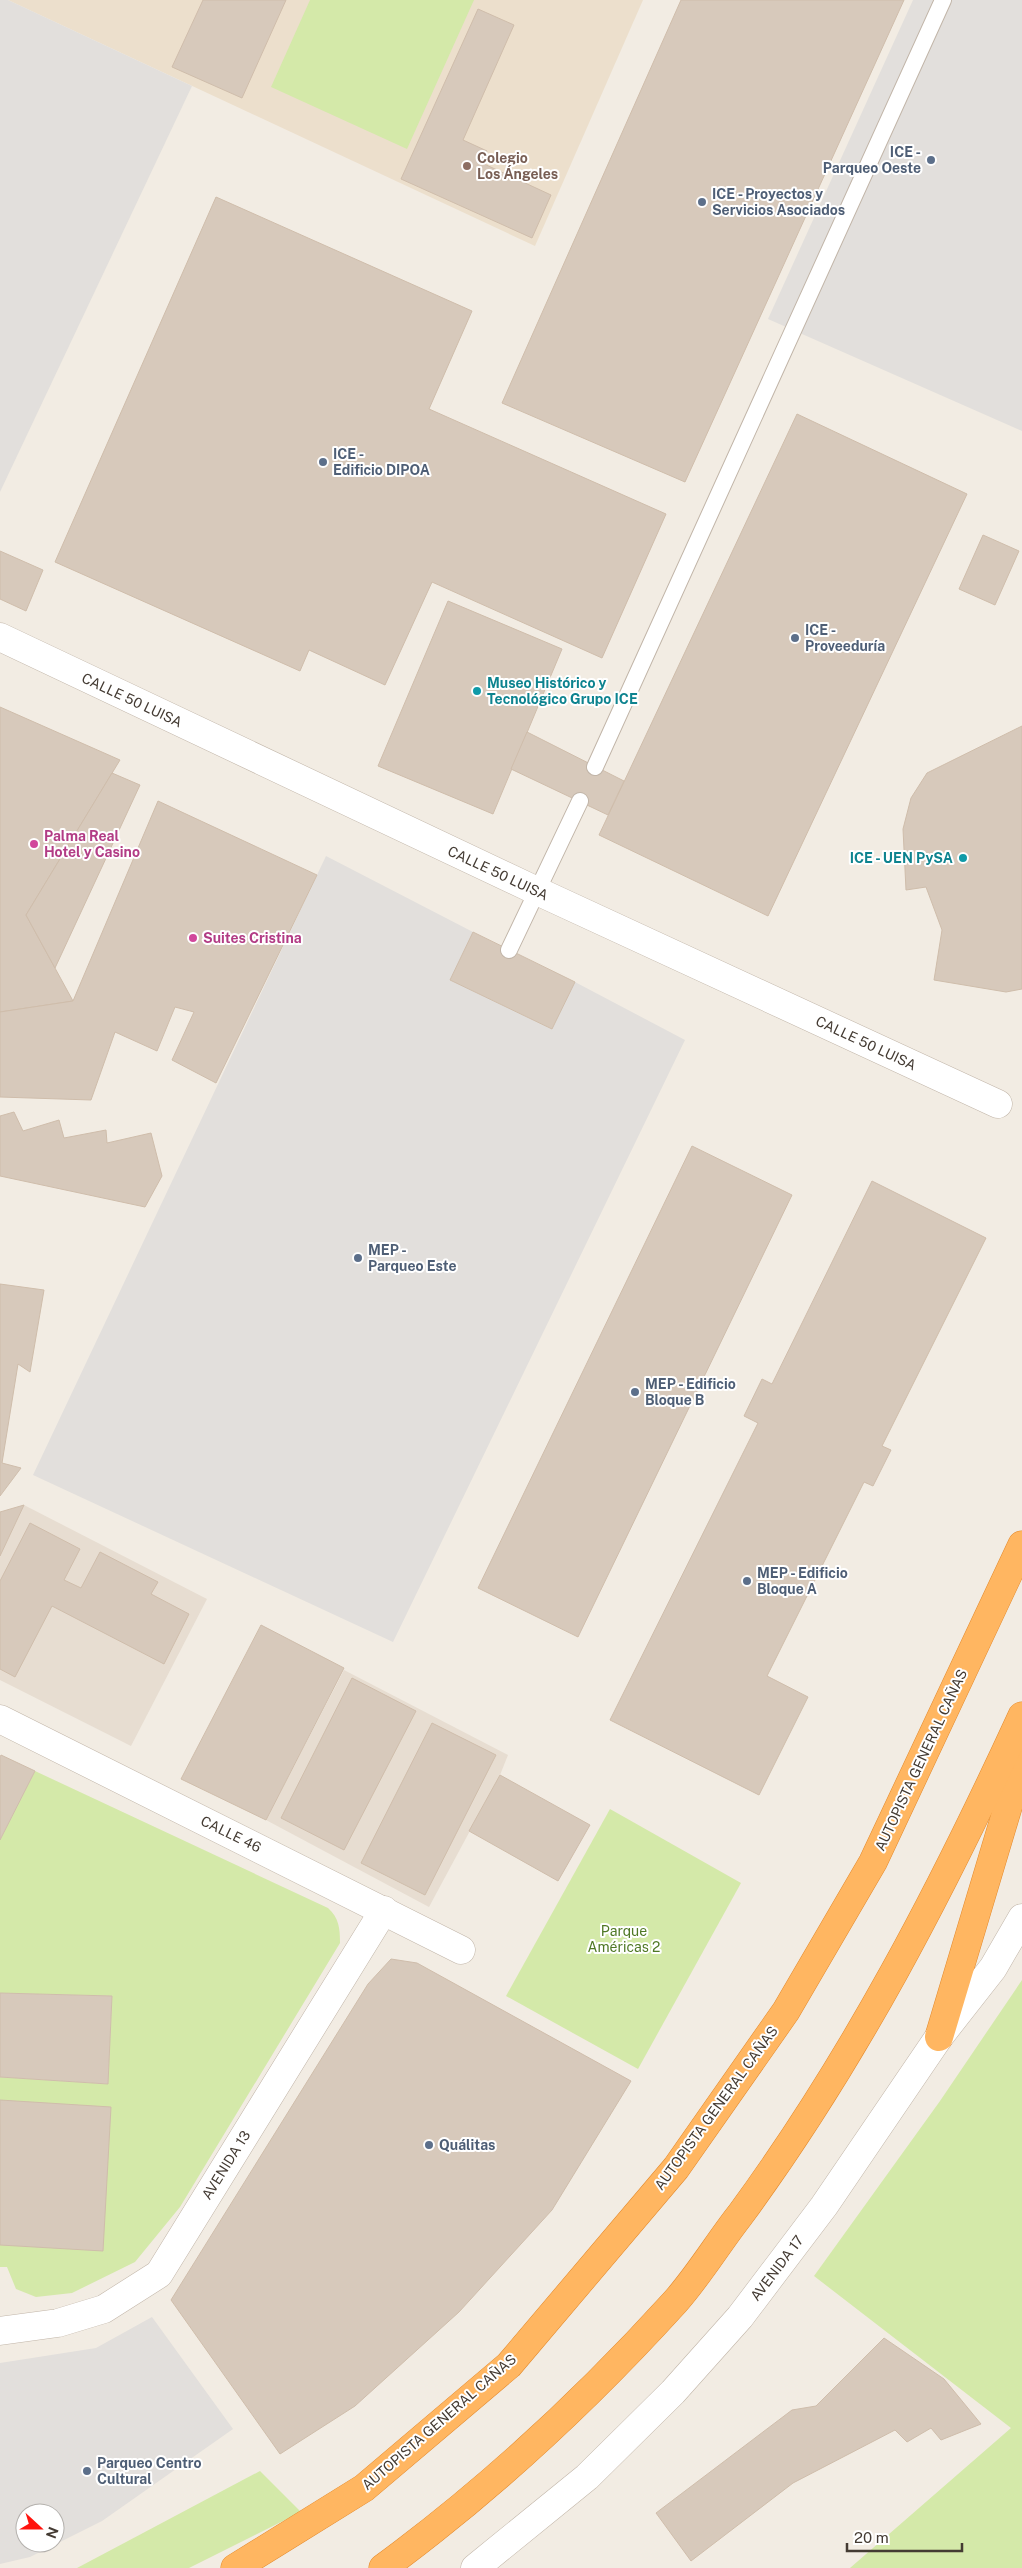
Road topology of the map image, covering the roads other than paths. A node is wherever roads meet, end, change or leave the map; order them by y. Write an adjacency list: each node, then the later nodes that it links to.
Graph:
1 (943, 0): 3 (lane)
2 (0, 637): 5 (street, CALLE 50 LUISA)
3 (595, 766)
4 (580, 801): 5 (lane)
5 (537, 891): 6 (lane); 7 (street, CALLE 50 LUISA)
6 (509, 950)
7 (998, 1104)
8 (1022, 1545): 17 (highway, AUTOPISTA GENERAL CAÑAS)
9 (1022, 1716): 18 (highway)
10 (0, 1719): 12 (street, CALLE 46)
11 (1022, 1760): 15 (highway)
12 (384, 1910): 14 (street, CALLE 46); 16 (street, AVENIDA 13)
13 (1022, 1918): 15 (street, AVENIDA 17)
14 (461, 1950)
15 (939, 2037): 19 (street, AVENIDA 17)
16 (0, 2330)
17 (235, 2568)
18 (383, 2568)
19 (475, 2568)

